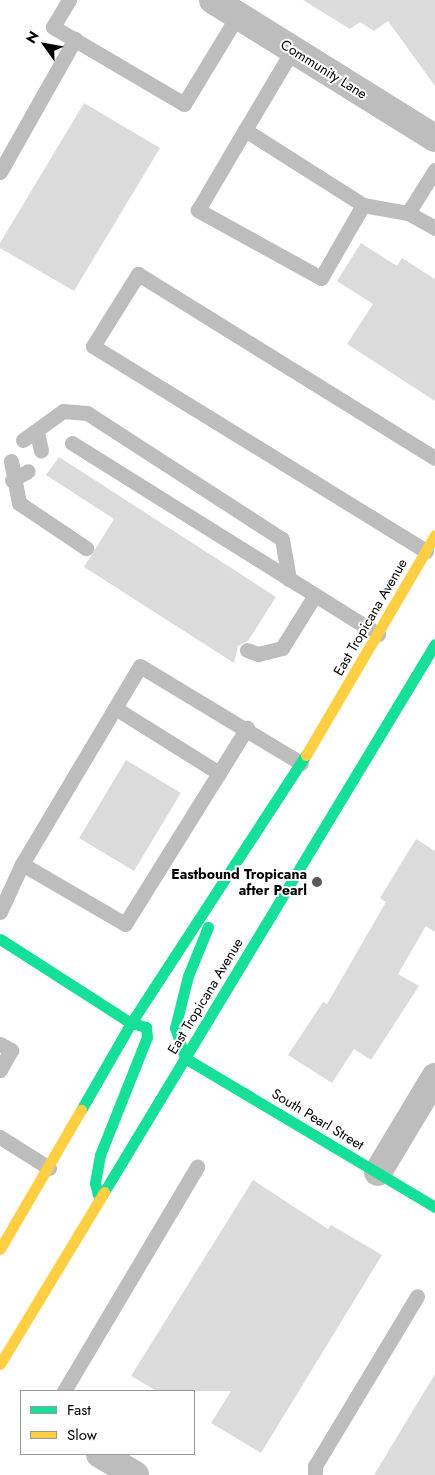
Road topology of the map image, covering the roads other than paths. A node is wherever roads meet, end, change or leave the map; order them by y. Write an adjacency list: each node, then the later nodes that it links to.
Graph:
1 (68, 0): 4 (lane)
2 (213, 0): 3 (street, Community Lane)
3 (238, 15): 4 (lane); 5 (street, Community Lane)
4 (75, 39): 9 (lane)
5 (293, 49): 6 (lane); 7 (street, Community Lane)
6 (245, 130): 10 (lane); 10 (lane)
7 (435, 138)
8 (435, 170): 11 (lane)
9 (0, 172)
10 (364, 205): 11 (lane)
11 (408, 213): 12 (lane)
12 (435, 228)
13 (37, 433): 14 (lane); 16 (lane); 24 (lane)
14 (23, 440)
15 (72, 443): 24 (lane)
16 (41, 451)
17 (435, 458): 23 (lane)
18 (11, 461): 20 (lane)
19 (28, 471): 20 (lane)
20 (12, 480): 22 (lane)
21 (435, 535): 23 (main road, East Tropicana Avenue)
22 (86, 548)
23 (426, 551): 26 (main road, East Tropicana Avenue)
24 (289, 579): 25 (lane)
25 (315, 595): 26 (lane); 28 (lane)
26 (378, 634): 31 (main road, East Tropicana Avenue)
27 (435, 644): 39 (main road, East Tropicana Avenue)
28 (247, 650)
29 (115, 708): 30 (lane); 32 (lane); 33 (lane)
30 (246, 728): 31 (lane); 32 (lane)
31 (301, 763): 34 (main road, East Tropicana Avenue)
32 (219, 773): 33 (lane)
33 (22, 864): 35 (lane)
34 (232, 869): 37 (main road, East Tropicana Avenue); 39 (main road)
35 (0, 912)
36 (0, 939): 37 (main road)
37 (131, 1023): 44 (main road, East Tropicana Avenue); 46 (main road)
38 (0, 1044): 40 (lane)
39 (185, 1058): 45 (main road, South Pearl Street); 46 (main road, East Tropicana Avenue)
40 (0, 1070)
41 (435, 1077): 45 (street)
42 (0, 1137): 44 (lane)
43 (197, 1167): 51 (lane)
44 (49, 1168): 48 (main road, East Tropicana Avenue)
45 (378, 1172): 47 (main road, South Pearl Street)
46 (99, 1198): 50 (main road, East Tropicana Avenue)
47 (435, 1207)
48 (0, 1249)
49 (416, 1296): 54 (lane)
50 (0, 1364)
51 (65, 1390)
52 (102, 1455): 53 (street)
53 (135, 1475)
54 (314, 1475)

